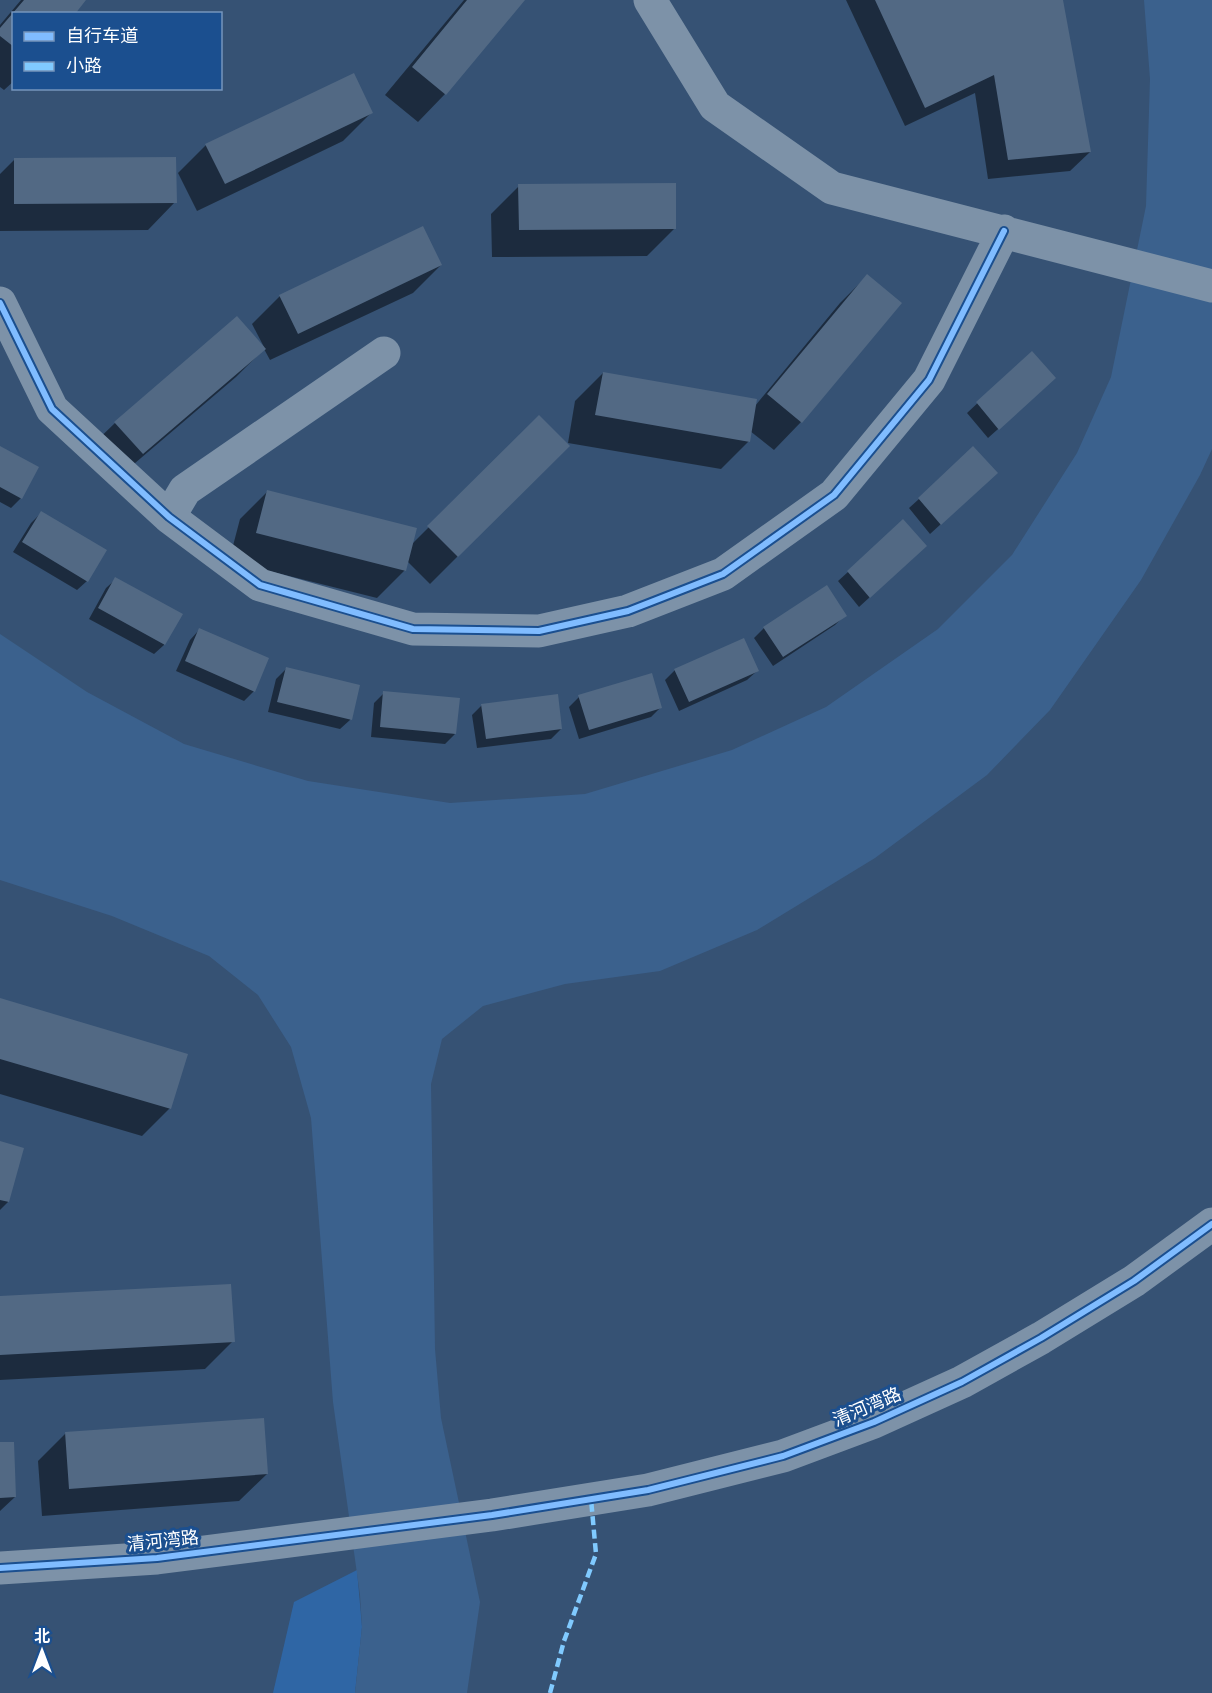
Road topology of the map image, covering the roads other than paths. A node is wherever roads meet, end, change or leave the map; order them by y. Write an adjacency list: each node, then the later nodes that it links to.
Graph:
1 (650, 0): 2 (street)
2 (1004, 231): 3 (street); 6 (street)
3 (1212, 286)
4 (0, 303): 6 (street)
5 (384, 353): 6 (street)
6 (169, 517)
7 (1212, 1224): 8 (street, 清河湾路)
8 (0, 1568)

